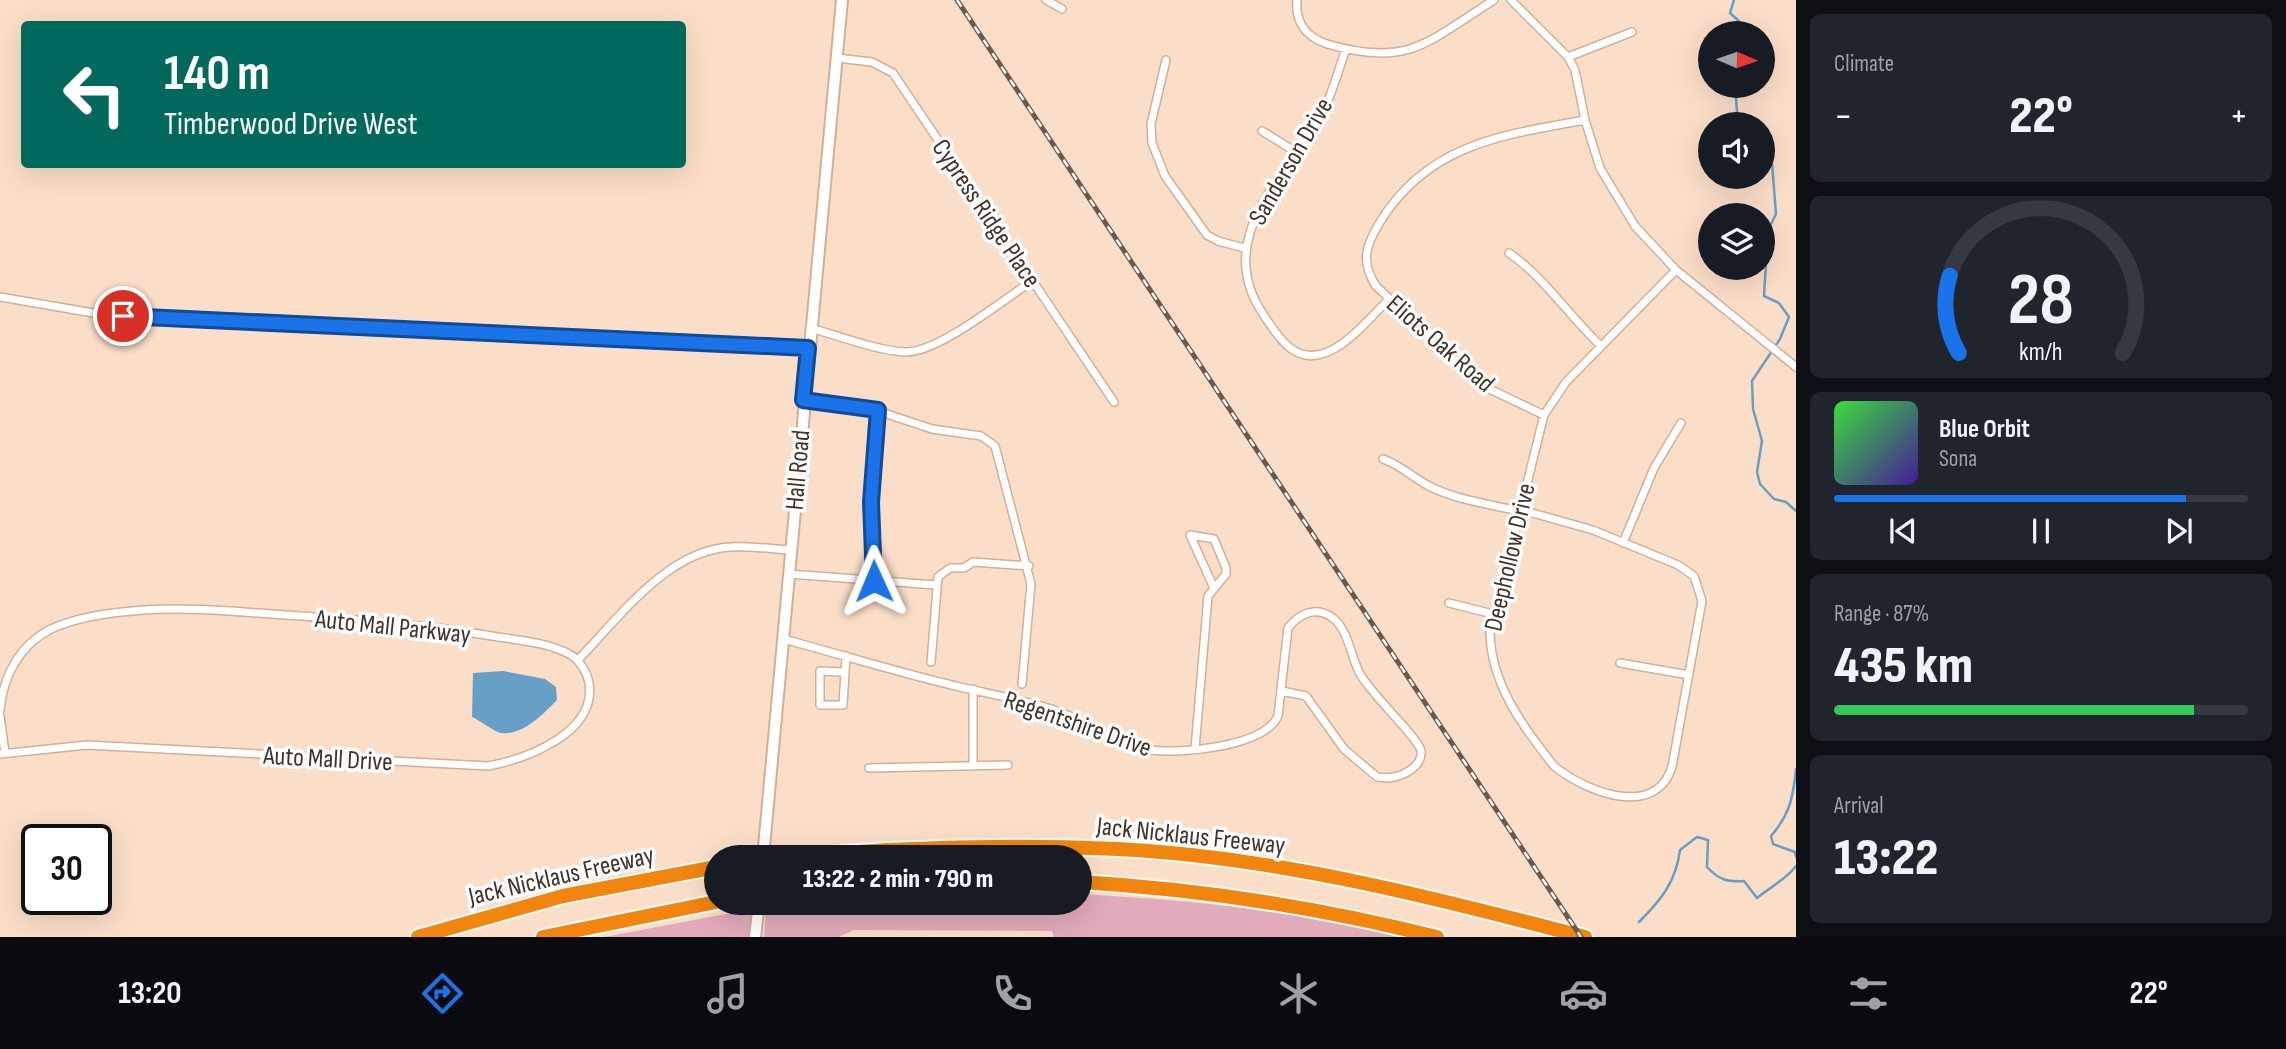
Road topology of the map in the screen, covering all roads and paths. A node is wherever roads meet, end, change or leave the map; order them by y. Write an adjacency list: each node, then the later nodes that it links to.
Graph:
1 (842, 0): 10 (main road, Hall Road)
2 (1046, 0): 6 (street)
3 (1297, 0): 8 (street)
4 (1493, 0): 8 (street)
5 (1511, 0): 9 (street)
6 (1062, 9)
7 (1632, 32): 9 (street)
8 (1346, 50): 14 (street, Sanderson Drive)
9 (1568, 57): 12 (street)
10 (837, 58): 18 (street, Cypress Ridge Place); 21 (main road, Hall Road)
11 (1166, 61): 15 (street)
12 (1585, 120): 17 (street); 20 (street, Eliots Oak Road)
13 (1262, 131): 14 (street)
14 (1296, 152): 15 (street, Sanderson Drive)
15 (1244, 248): 20 (street, Sanderson Drive)
16 (1509, 253): 22 (street)
17 (1676, 270): 22 (street, Deephollow Drive); 24 (street)
18 (1032, 281): 21 (street); 26 (street, Cypress Ridge Place)
19 (0, 297): 23 (street)
20 (1389, 299): 28 (street, Eliots Oak Road)
21 (810, 328): 23 (main road, Hall Road)
22 (1601, 346): 28 (street, Deephollow Drive)
23 (808, 348): 25 (main road, Hall Road)
24 (1796, 368)
25 (803, 400): 27 (street); 33 (main road, Hall Road)
26 (1114, 402)
27 (878, 410): 34 (street); 36 (street)
28 (1544, 415): 31 (street, Deephollow Drive)
29 (1681, 423): 32 (street)
30 (1382, 458): 31 (street)
31 (1518, 510): 32 (street); 40 (street, Deephollow Drive)
32 (1623, 543): 47 (street)
33 (791, 550): 35 (main road, Hall Road); 43 (street)
34 (1029, 566): 37 (street); 48 (street)
35 (789, 573): 36 (street); 41 (main road, Hall Road)
36 (874, 581): 37 (street)
37 (936, 585): 44 (street)
38 (1214, 588): 38 (street); 52 (street)
39 (1449, 603): 40 (street)
40 (1493, 614): 47 (street, Deephollow Drive)
41 (783, 639): 42 (street, Regentshire Drive); 57 (main road, Hall Road)
42 (846, 656): 46 (street); 49 (street, Regentshire Drive)
43 (578, 660): 51 (street, Auto Mall Parkway); 53 (street, Auto Mall Drive)
44 (931, 662)
45 (1620, 663): 47 (street)
46 (843, 672): 46 (street)
47 (1689, 675)
48 (1021, 684)
49 (973, 690): 52 (street, Regentshire Drive); 55 (street)
50 (1282, 691): 50 (street, Regentshire Drive); 52 (street, Regentshire Drive)
51 (0, 713): 53 (street, Auto Mall Parkway)
52 (1195, 749)
53 (3, 753)
54 (1008, 765): 55 (street)
55 (973, 766): 56 (street)
56 (869, 768)
57 (764, 845)
58 (1092, 849): 67 (highway, Jack Nicklaus Freeway)
59 (704, 869): 64 (highway, Jack Nicklaus Freeway)
60 (1092, 884): 66 (highway)
61 (704, 904): 65 (highway)
62 (758, 915): 63 (main road)
63 (756, 933)
64 (418, 937)
65 (542, 937)
66 (1437, 937)
67 (1585, 937)

